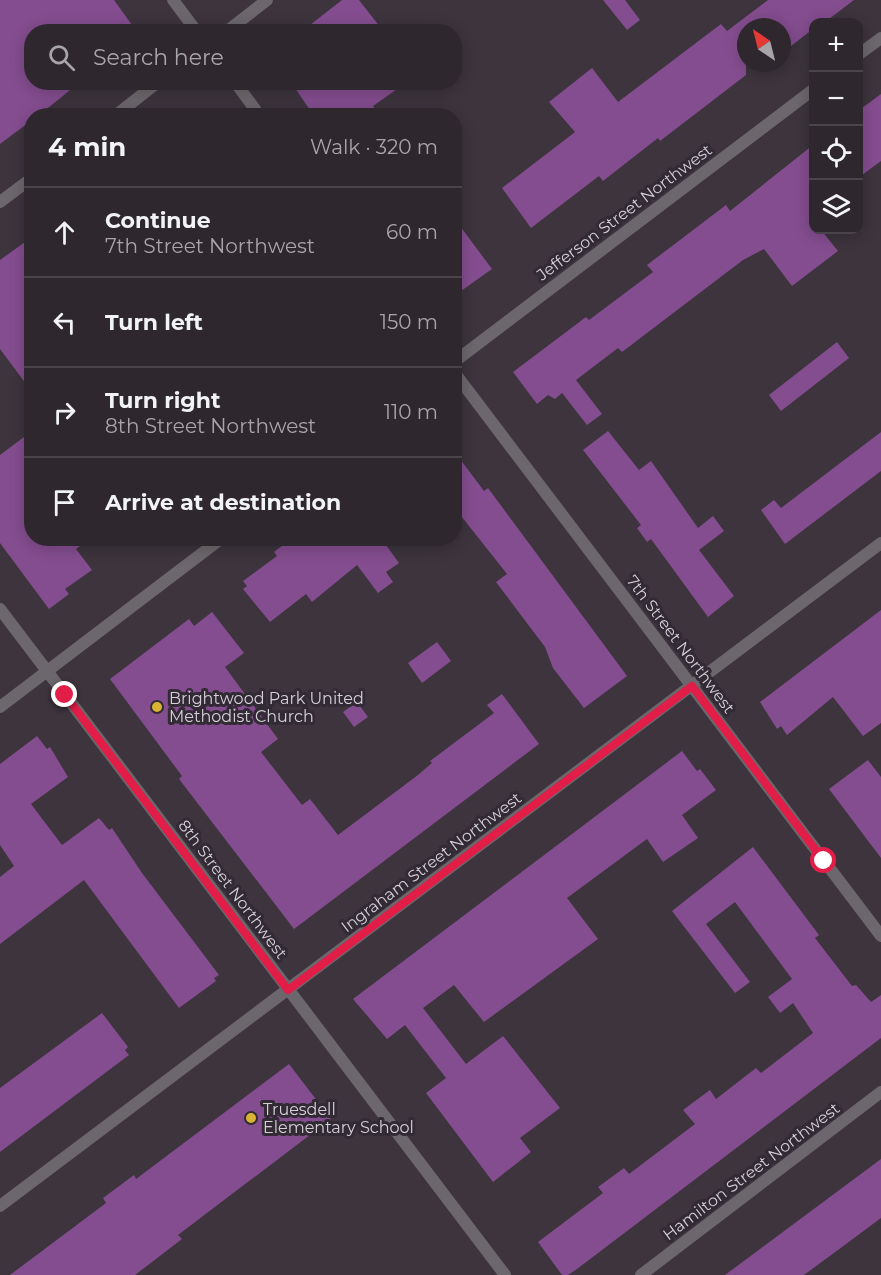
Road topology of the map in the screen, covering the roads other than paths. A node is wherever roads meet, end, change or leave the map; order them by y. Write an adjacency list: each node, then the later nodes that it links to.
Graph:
1 (173, 0): 3 (street)
2 (267, 0): 4 (street)
3 (190, 24)
4 (236, 24)
5 (881, 38): 6 (street)
6 (863, 51)
7 (148, 90): 10 (street)
8 (241, 90): 11 (street)
9 (809, 92): 14 (street, Jefferson Street Northwest)
10 (125, 108)
11 (254, 108)
12 (24, 184): 13 (street)
13 (0, 202)
14 (462, 356)
15 (462, 383): 20 (street, 7th Street Northwest)
16 (881, 543): 20 (street, Ingraham Street Northwest)
17 (211, 546): 19 (street)
18 (0, 609): 19 (street, 8th Street Northwest)
19 (47, 671): 21 (street); 23 (street, 8th Street Northwest)
20 (692, 686): 22 (street, 7th Street Northwest); 23 (street, Ingraham Street Northwest)
21 (0, 707)
22 (881, 936)
23 (288, 990): 25 (street, Ingraham Street Northwest); 26 (street, 8th Street Northwest)
24 (881, 1092): 27 (street, Hamilton Street Northwest)
25 (0, 1206)
26 (505, 1275)
27 (641, 1275)

